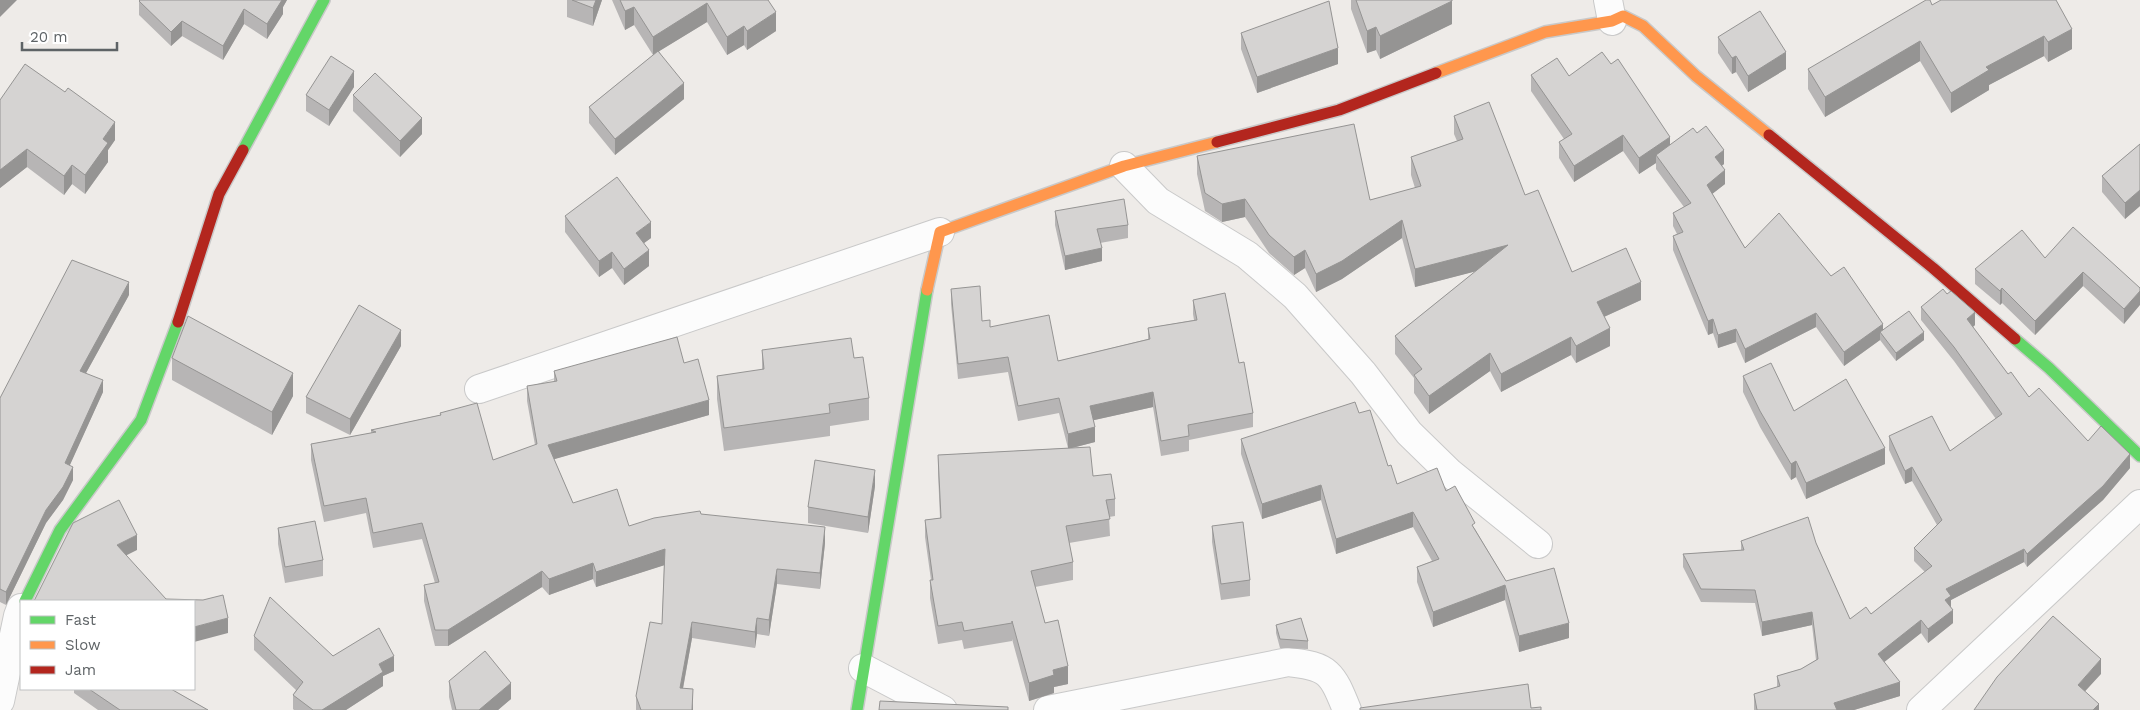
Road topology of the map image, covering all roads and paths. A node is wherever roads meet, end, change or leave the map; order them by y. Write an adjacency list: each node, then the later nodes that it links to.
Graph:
1 (324, 0): 9 (street)
2 (1610, 11): 3 (street); 6 (street)
3 (1124, 166): 4 (street); 8 (street)
4 (940, 232): 5 (street); 11 (street)
5 (479, 389)
6 (2140, 456)
7 (2140, 504): 18 (street)
8 (1538, 544)
9 (25, 600)
10 (20, 611): 12 (street)
11 (862, 668): 14 (street); 15 (street)
12 (0, 703): 13 (street)
13 (10, 710)
14 (858, 710)
15 (943, 710)
16 (1048, 710): 17 (street)
17 (1347, 710)
18 (1921, 710)

